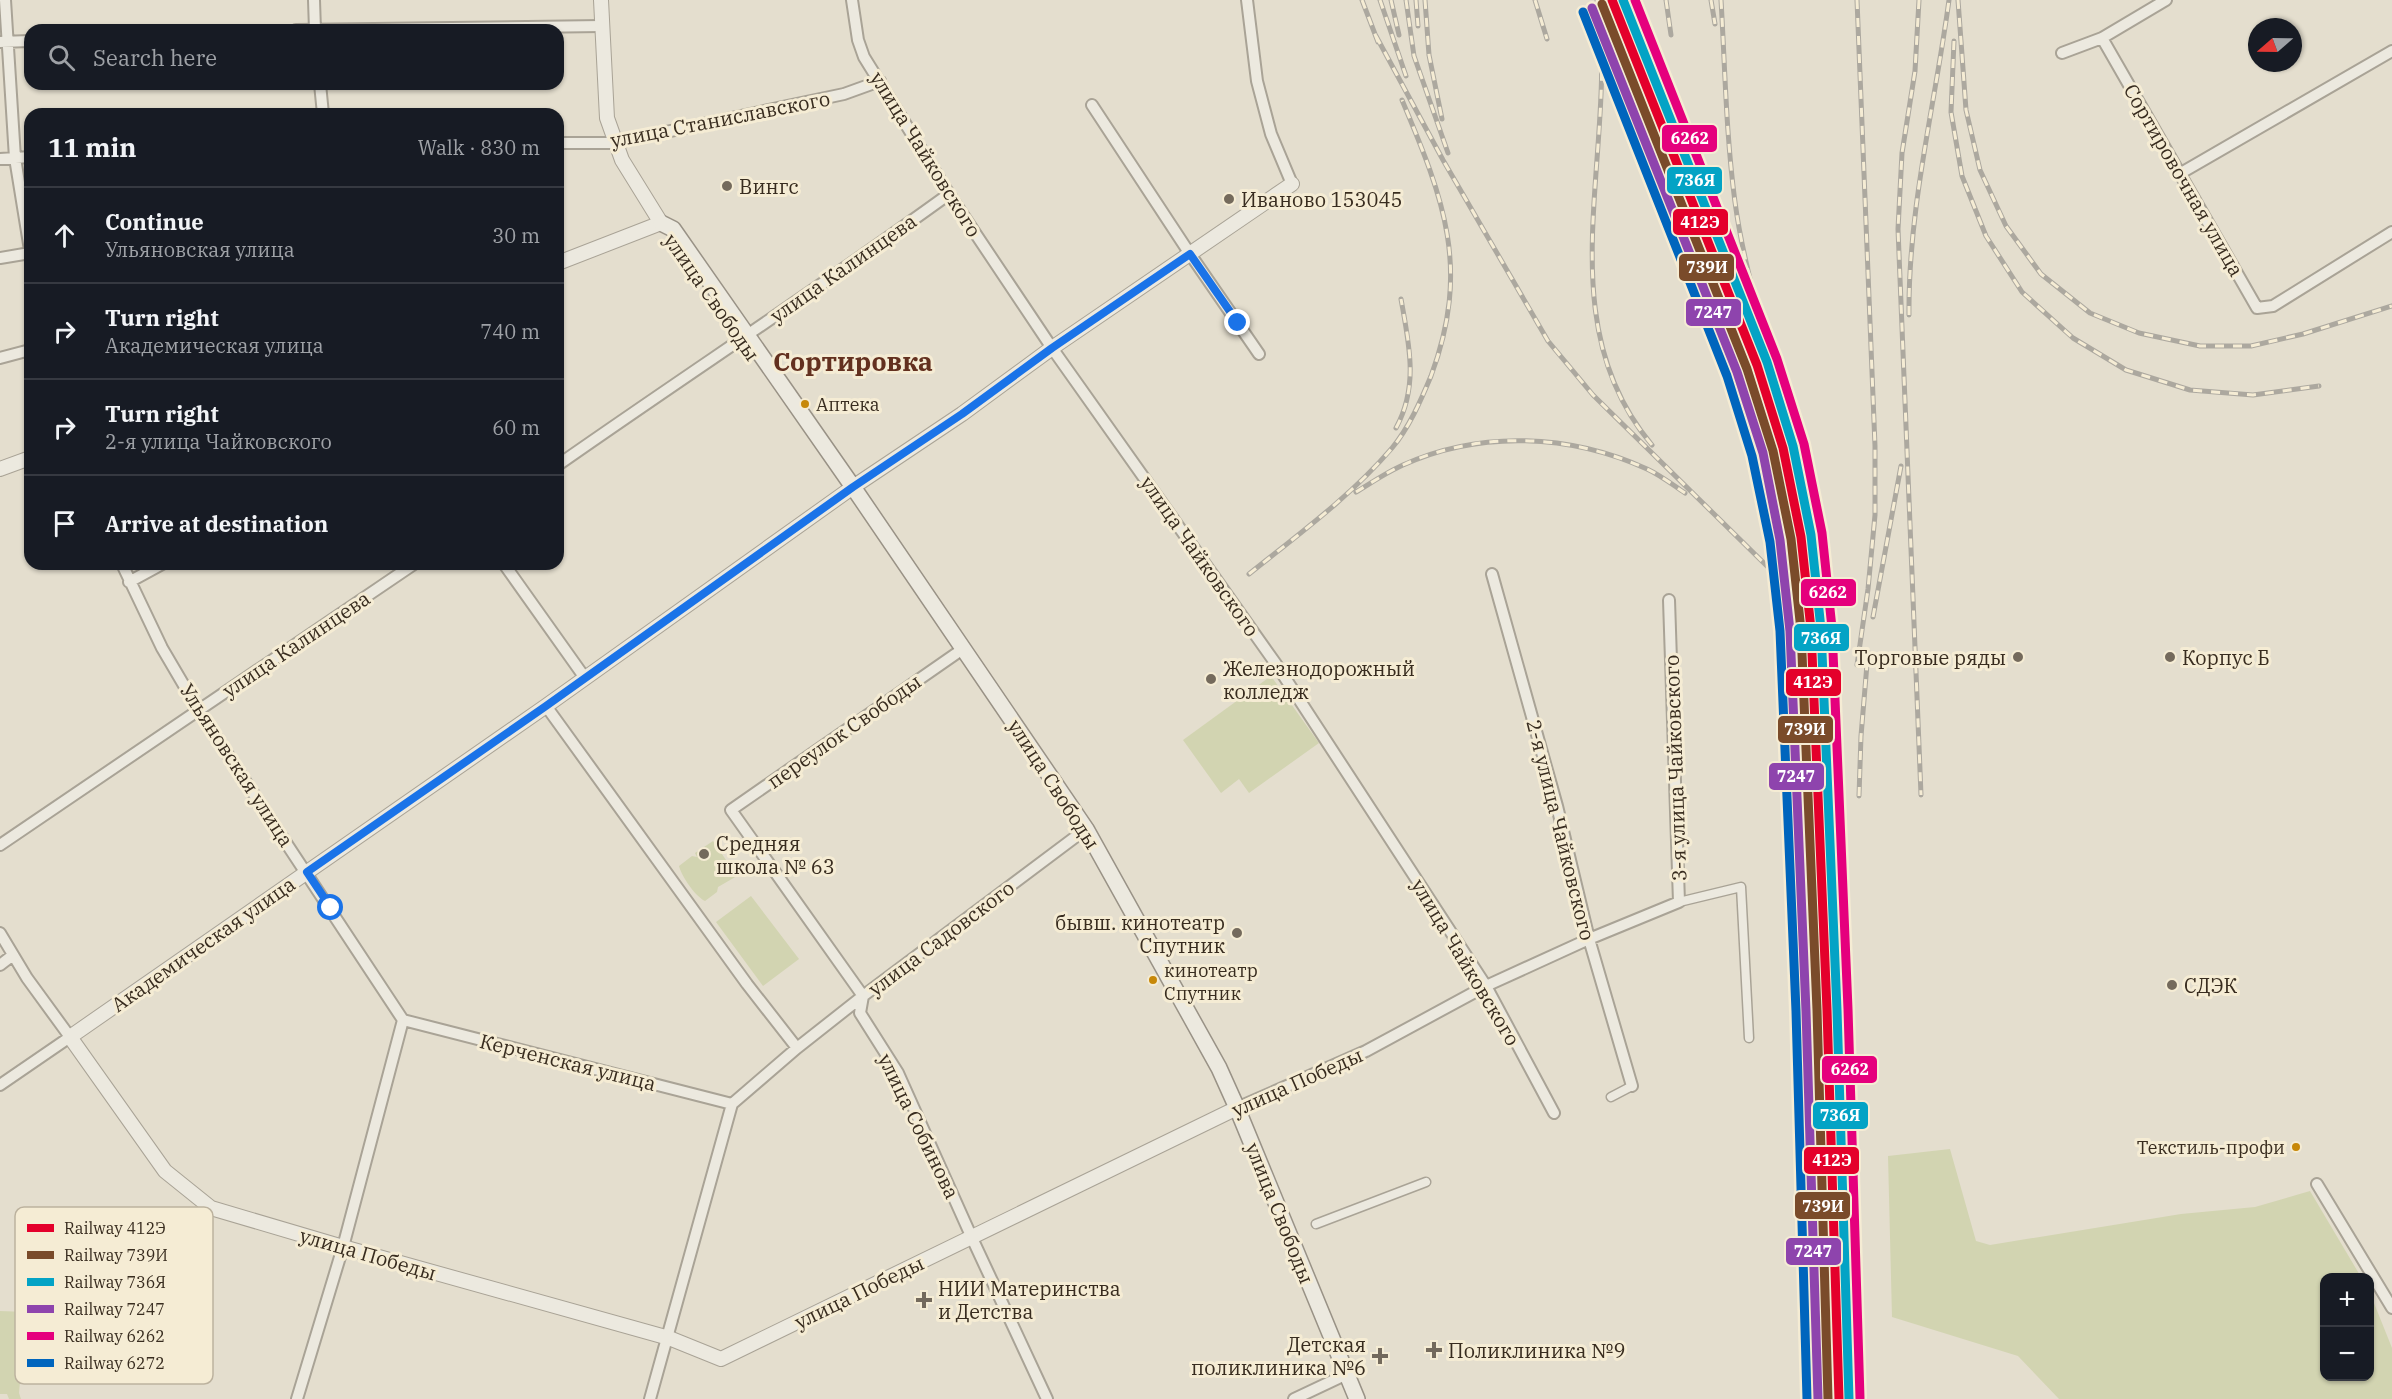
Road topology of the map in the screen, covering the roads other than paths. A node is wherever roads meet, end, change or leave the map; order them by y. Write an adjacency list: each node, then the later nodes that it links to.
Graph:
1 (6, 0): 12 (street)
2 (314, 0): 7 (street)
3 (602, 0): 8 (street, улица Свободы)
4 (852, 0): 15 (street, улица Чайковского)
5 (1247, 0): 25 (street)
6 (2166, 0): 10 (street)
7 (315, 24)
8 (602, 26): 9 (street); 20 (street, улица Свободы)
9 (564, 27)
10 (2102, 38): 14 (street); 24 (street, Сортировочная улица)
11 (24, 41): 12 (street)
12 (4, 42): 22 (street)
13 (2392, 51): 24 (street)
14 (2062, 53)
15 (880, 81): 20 (street, улица Станиславского); 26 (street, улица Чайковского)
16 (321, 90): 18 (street)
17 (1092, 105): 31 (street)
18 (322, 108)
19 (564, 143): 20 (street, улица Станиславского)
20 (614, 143): 28 (street, улица Свободы)
21 (24, 157): 22 (street)
22 (15, 158): 23 (street); 27 (street)
23 (0, 159)
24 (2181, 173): 29 (street, Сортировочная улица)
25 (1292, 184): 31 (street, Академическая улица)
26 (950, 194): 34 (street, улица Калинцева); 35 (street, улица Чайковского)
27 (24, 214)
28 (661, 223): 33 (street); 34 (main road, улица Свободы)
29 (2392, 232)
30 (24, 253): 32 (street)
31 (1190, 254): 35 (street, Академическая улица); 37 (street)
32 (0, 258)
33 (564, 261)
34 (743, 336): 40 (street, улица Калинцева); 42 (main road, улица Свободы)
35 (1052, 348): 42 (street, Академическая улица); 63 (street, улица Чайковского)
36 (24, 352): 38 (street)
37 (1259, 354)
38 (0, 358)
39 (24, 460): 41 (street)
40 (564, 461)
41 (0, 469)
42 (849, 490): 50 (main road, улица Свободы); 51 (street, Академическая улица); 55 (main road, улица Свободы)
43 (124, 570): 48 (street, Ульяновская улица)
44 (151, 570): 48 (street)
45 (405, 570): 53 (street, улица Калинцева)
46 (508, 570): 51 (street)
47 (1492, 574): 60 (street, 2-я улица Чайковского)
48 (129, 582): 53 (street, Ульяновская улица)
49 (1670, 600): 58 (street, 3-я улица Чайковского)
50 (957, 653): 54 (street, переулок Свободы); 55 (main road, улица Свободы)
51 (585, 678): 52 (street, Академическая улица)
52 (546, 706): 57 (street, Академическая улица); 68 (street)
53 (199, 711): 56 (street, улица Калинцева); 57 (street, Ульяновская улица)
54 (731, 810): 64 (street, улица Собинова)
55 (1083, 831): 64 (street, улица Садовского); 73 (main road, улица Свободы)
56 (0, 845)
57 (307, 872): 65 (street, Ульяновская улица); 66 (street, Академическая улица)
58 (1679, 902): 60 (street, улица Победы); 67 (street, 3-я улица Чайковского)
59 (0, 933): 61 (street)
60 (1589, 939): 63 (street, улица Победы); 70 (street, 2-я улица Чайковского)
61 (13, 956): 62 (street); 66 (street)
62 (0, 964)
63 (1486, 986): 73 (street, улица Победы); 74 (street, улица Чайковского)
64 (863, 996): 68 (street, улица Садовского); 80 (street, улица Собинова)
65 (403, 1020): 72 (street, Керченская улица); 81 (street)
66 (70, 1037): 69 (street, Академическая улица); 77 (street, улица Победы)
67 (1749, 1038)
68 (797, 1048): 72 (street, улица Садовского)
69 (0, 1085)
70 (1632, 1086): 71 (street)
71 (1611, 1097)
72 (732, 1104): 83 (street)
73 (1233, 1110): 80 (street, улица Победы); 84 (main road, улица Свободы)
74 (1554, 1113)
75 (1426, 1182): 79 (street)
76 (2317, 1184): 82 (street)
77 (210, 1207)
78 (213, 1209): 81 (street, улица Победы)
79 (1316, 1224)
80 (972, 1238): 83 (street, улица Победы); 87 (street, улица Собинова)
81 (343, 1247): 83 (street, улица Победы); 85 (street)
82 (2392, 1308)
83 (669, 1338): 86 (street)
84 (1343, 1376): 88 (street); 89 (main road, улица Свободы); 90 (main road, улица Свободы)
85 (297, 1399)
86 (651, 1399)
87 (1047, 1399)
88 (1294, 1399)
89 (1348, 1399)
90 (1357, 1399)

